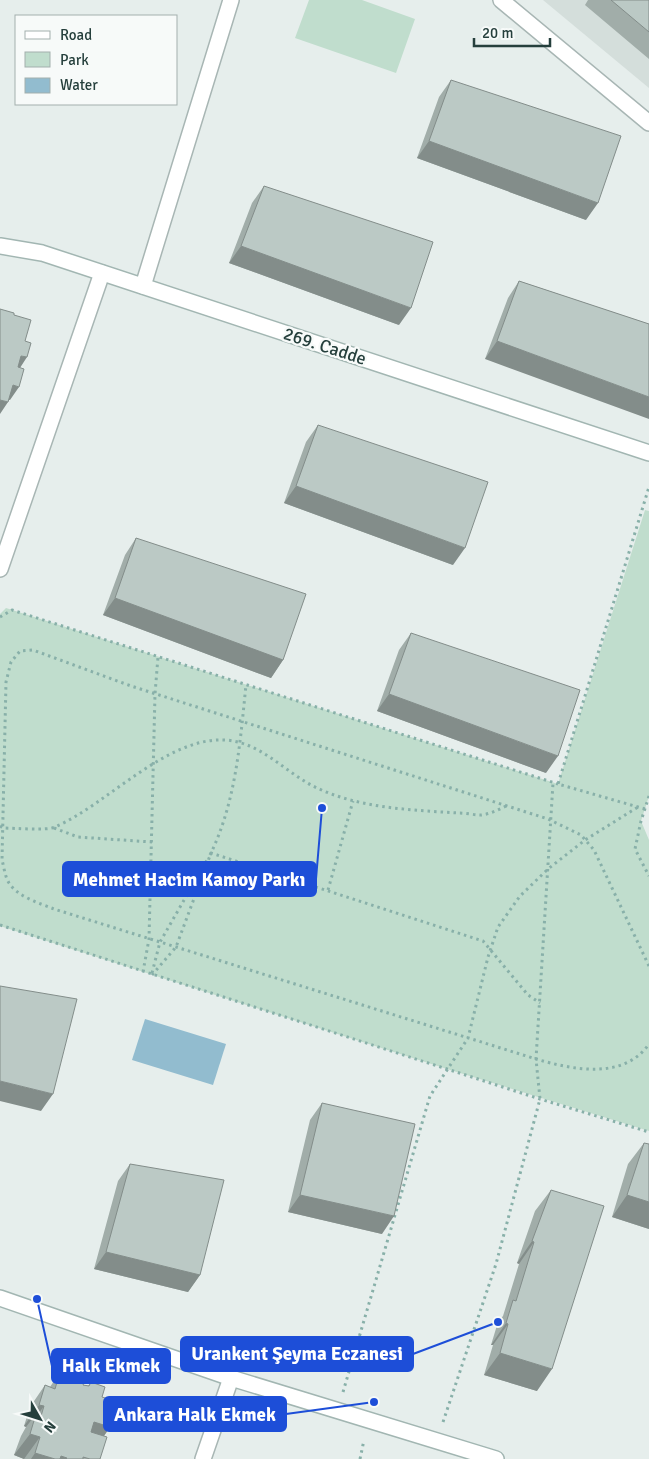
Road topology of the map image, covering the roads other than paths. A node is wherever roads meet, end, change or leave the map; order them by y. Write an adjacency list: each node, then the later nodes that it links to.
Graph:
1 (231, 0): 6 (street)
2 (501, 0): 3 (street)
3 (649, 123)
4 (0, 246): 5 (street, 269. Cadde)
5 (102, 273): 6 (street, 269. Cadde); 8 (street)
6 (143, 286): 7 (street, 269. Cadde)
7 (649, 453)
8 (0, 569)
9 (0, 1298): 10 (street)
10 (231, 1378): 11 (street); 12 (street)
11 (203, 1459)
12 (496, 1459)

